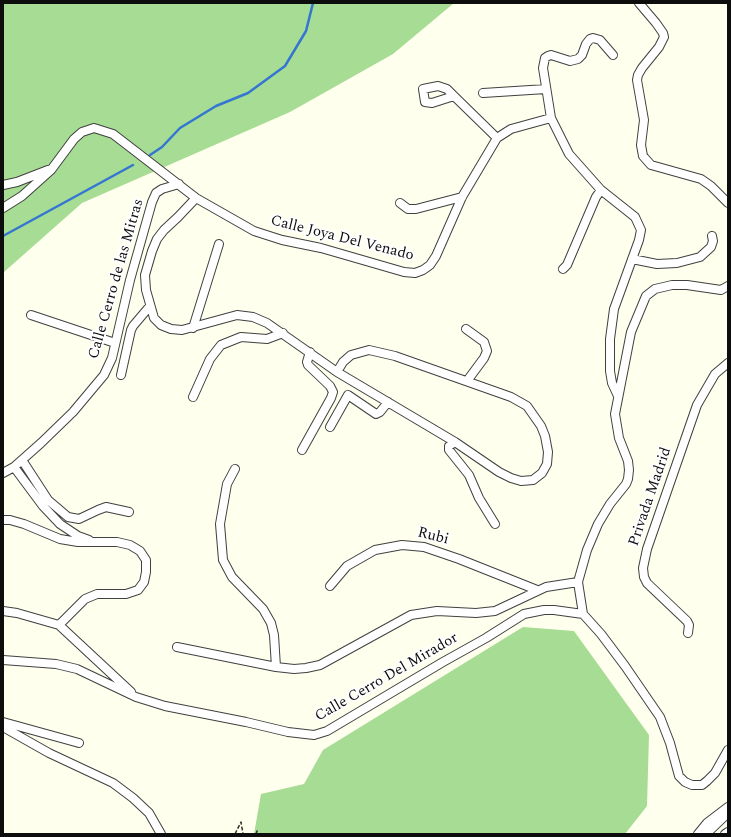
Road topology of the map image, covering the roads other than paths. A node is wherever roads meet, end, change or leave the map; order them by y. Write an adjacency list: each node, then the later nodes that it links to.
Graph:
1 (639, 3): 15 (street)
2 (613, 55): 3 (street)
3 (546, 89): 4 (street); 6 (street)
4 (483, 93)
5 (454, 96): 7 (street)
6 (551, 118): 7 (street, Calle Joya Del Venado); 11 (street)
7 (498, 138): 12 (street, Calle Joya Del Venado)
8 (51, 170): 9 (street); 10 (street); 16 (street)
9 (179, 184): 13 (street); 27 (street, Calle Cerro de las Mitras)
10 (3, 185)
11 (602, 190): 19 (street); 20 (street)
12 (462, 197): 13 (street, Calle Joya Del Venado); 14 (street)
13 (196, 198): 22 (street)
14 (400, 203)
15 (728, 204)
16 (3, 208)
17 (712, 236): 19 (street)
18 (219, 244): 24 (street)
19 (632, 258): 33 (street)
20 (563, 269)
21 (728, 286): 33 (street)
22 (150, 306): 24 (street); 31 (street)
23 (31, 315): 27 (street)
24 (193, 328): 26 (street)
25 (466, 329): 32 (street)
26 (282, 333): 28 (street); 34 (street)
27 (116, 343): 39 (street, Calle Cerro de las Mitras)
28 (310, 352): 30 (street); 38 (street)
29 (728, 363): 53 (street, Privada Madrid)
30 (337, 372): 32 (street); 35 (street)
31 (121, 374)
32 (467, 381): 37 (street)
33 (618, 396): 47 (street)
34 (193, 397)
35 (388, 402): 36 (street); 37 (street)
36 (330, 427)
37 (455, 442): 45 (street)
38 (302, 450)
39 (22, 460): 40 (street, Calle Cerro de las Mitras); 43 (street)
40 (14, 467): 42 (street, Calle Cerro de las Mitras); 46 (street)
41 (235, 469): 56 (street)
42 (3, 473)
43 (129, 512)
44 (3, 520): 46 (street)
45 (495, 524)
46 (93, 542): 52 (street)
47 (578, 582): 49 (street); 51 (street)
48 (330, 586): 49 (street, Rubi)
49 (537, 590): 56 (street)
50 (3, 611): 52 (street)
51 (583, 614): 57 (street, Calle Cerro Del Mirador); 61 (street)
52 (59, 625): 57 (street, Calle Cerro Del Mirador)
53 (688, 634)
54 (177, 647): 56 (street)
55 (3, 660): 57 (street)
56 (276, 667)
57 (136, 697)
58 (3, 722): 60 (street)
59 (3, 727): 65 (street)
60 (79, 743)
61 (728, 750)
62 (728, 806): 66 (street)
63 (728, 813): 67 (street)
64 (728, 832): 68 (street)
65 (161, 834)
66 (698, 834)
67 (706, 834)
68 (725, 834)

